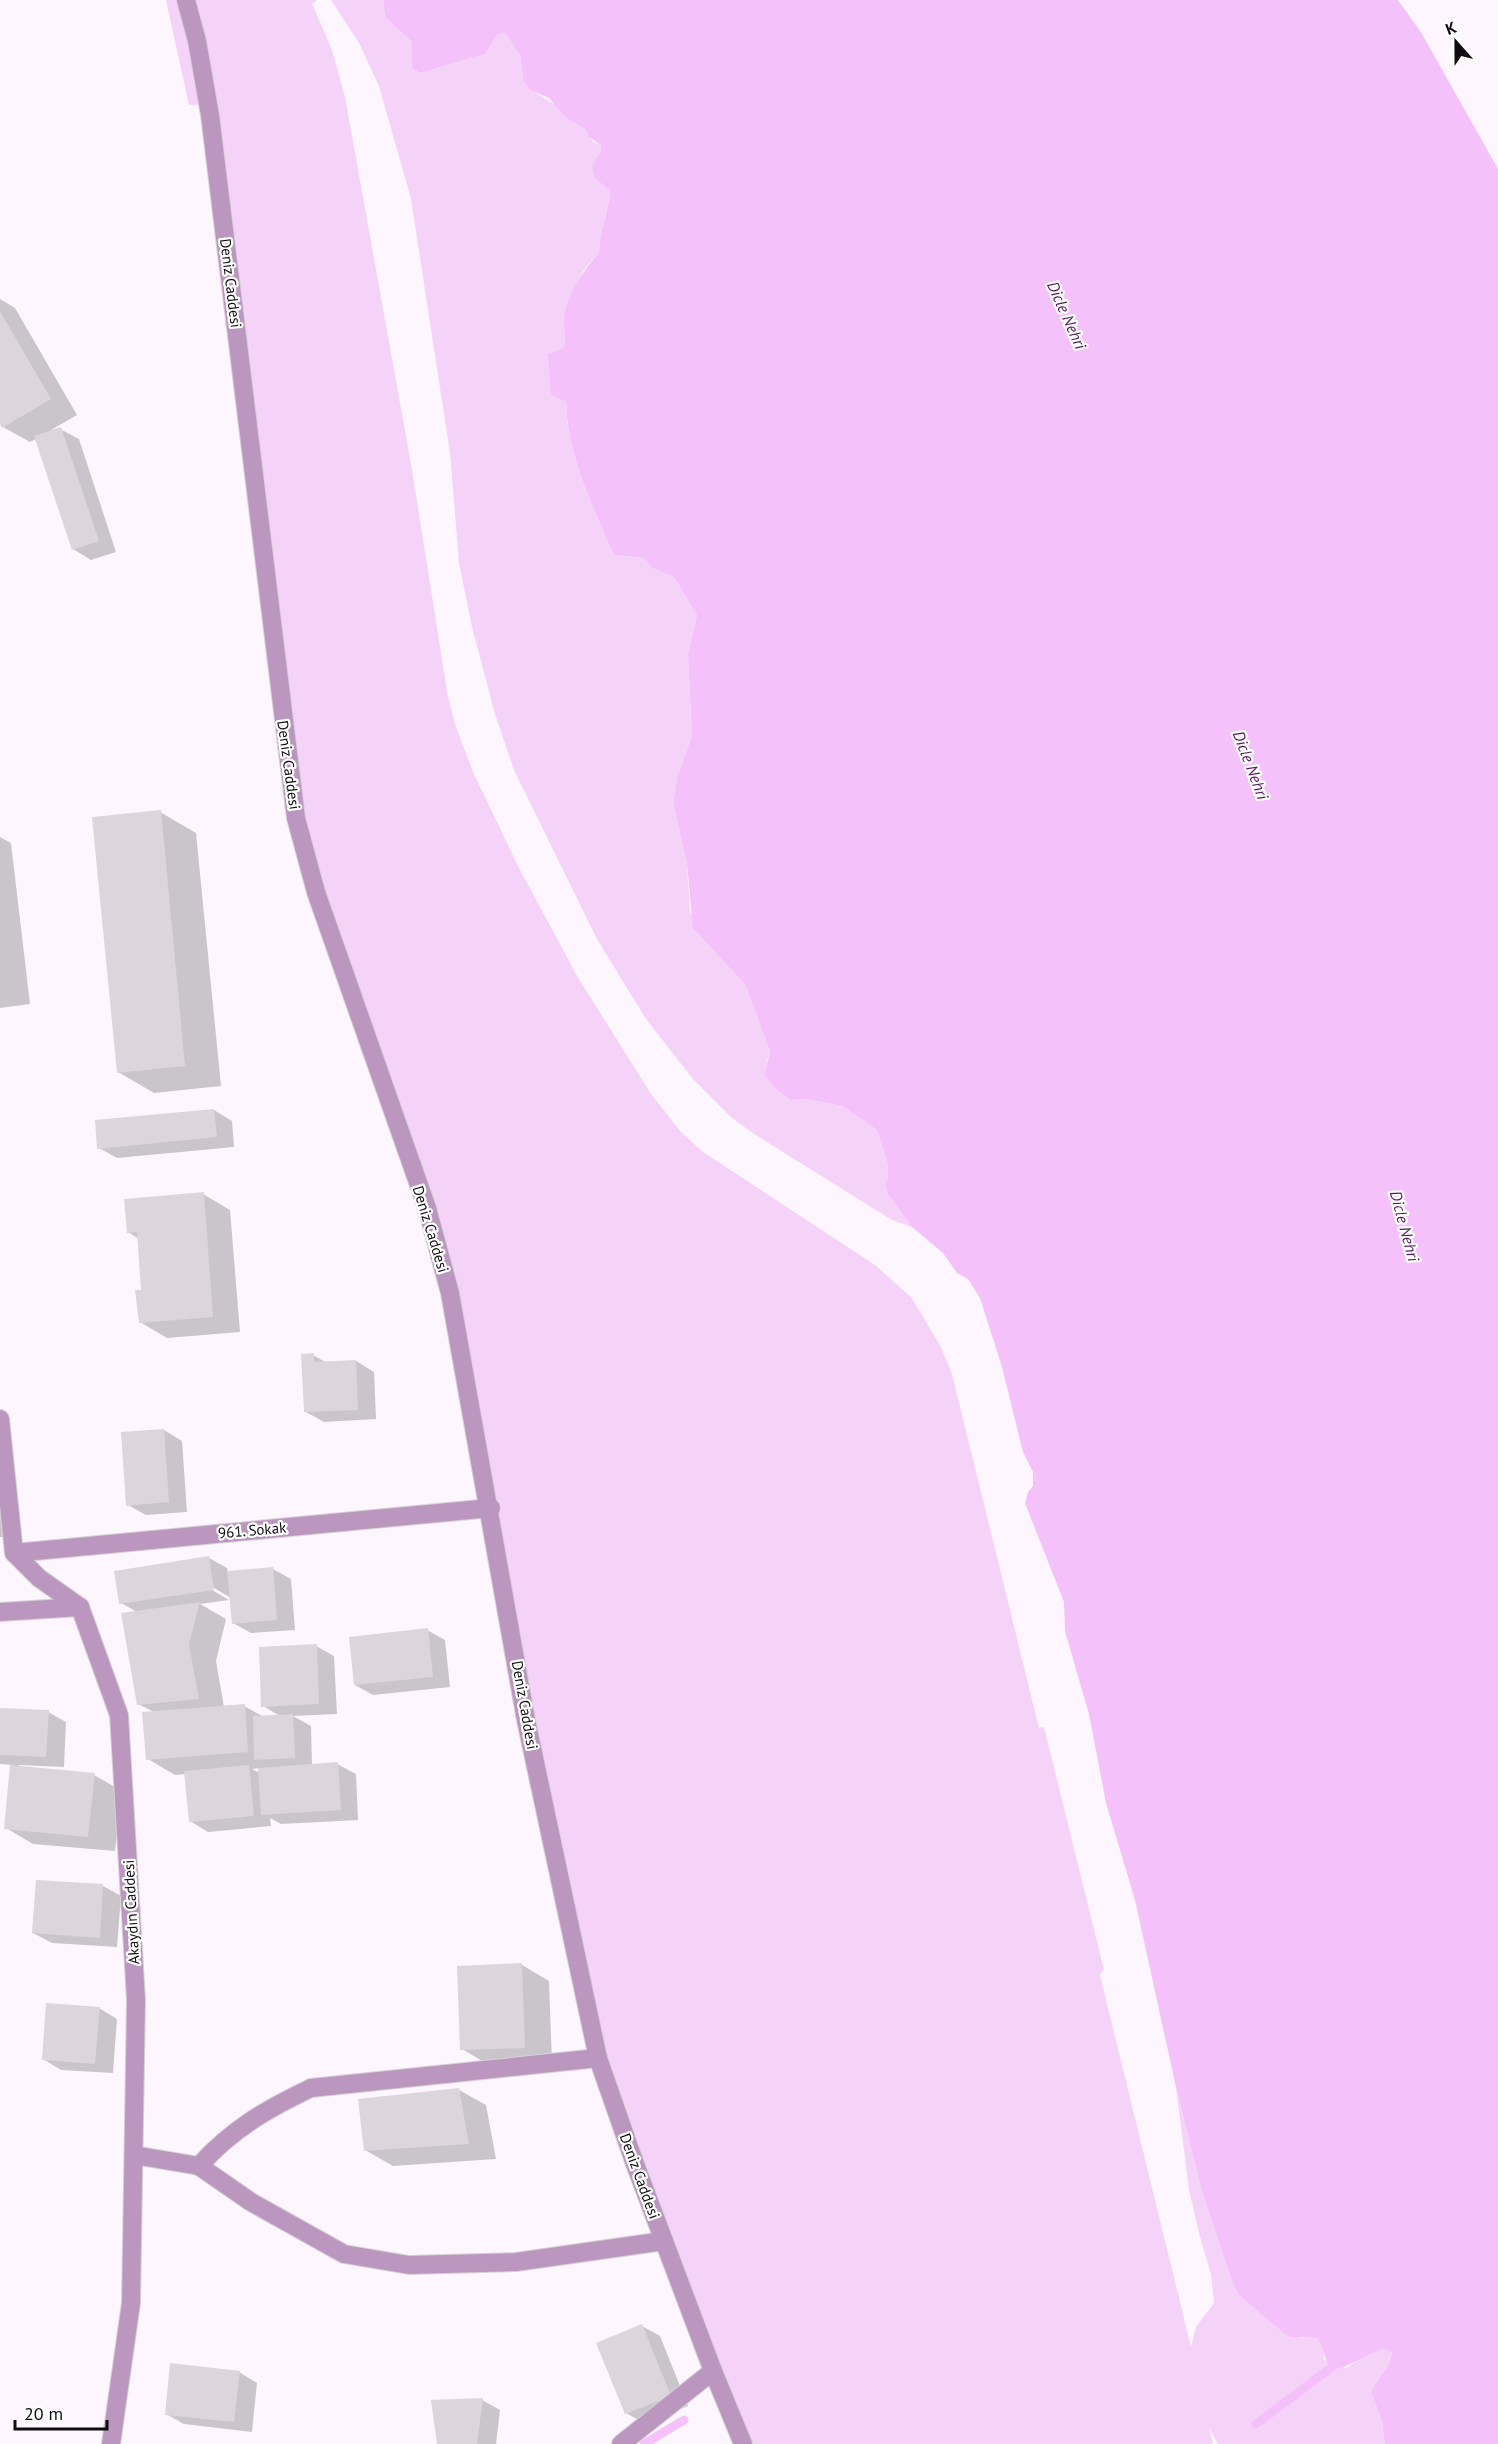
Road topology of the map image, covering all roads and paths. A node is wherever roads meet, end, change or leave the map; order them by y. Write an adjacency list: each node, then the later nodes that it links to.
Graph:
1 (186, 0): 3 (street, Deniz Caddesi)
2 (0, 1419): 4 (street)
3 (491, 1508): 4 (street, 961. Sokak); 7 (street, Deniz Caddesi)
4 (14, 1553): 5 (street)
5 (80, 1607): 6 (street); 8 (street, Akaydın Caddesi)
6 (0, 1612)
7 (598, 2058): 9 (street); 10 (street, Deniz Caddesi)
8 (134, 2156): 9 (street); 12 (street, Akaydın Caddesi)
9 (199, 2166): 10 (street)
10 (664, 2241): 11 (street, Deniz Caddesi)
11 (713, 2372): 13 (street); 14 (street, Deniz Caddesi)
12 (111, 2444)
13 (621, 2444)
14 (743, 2444)

